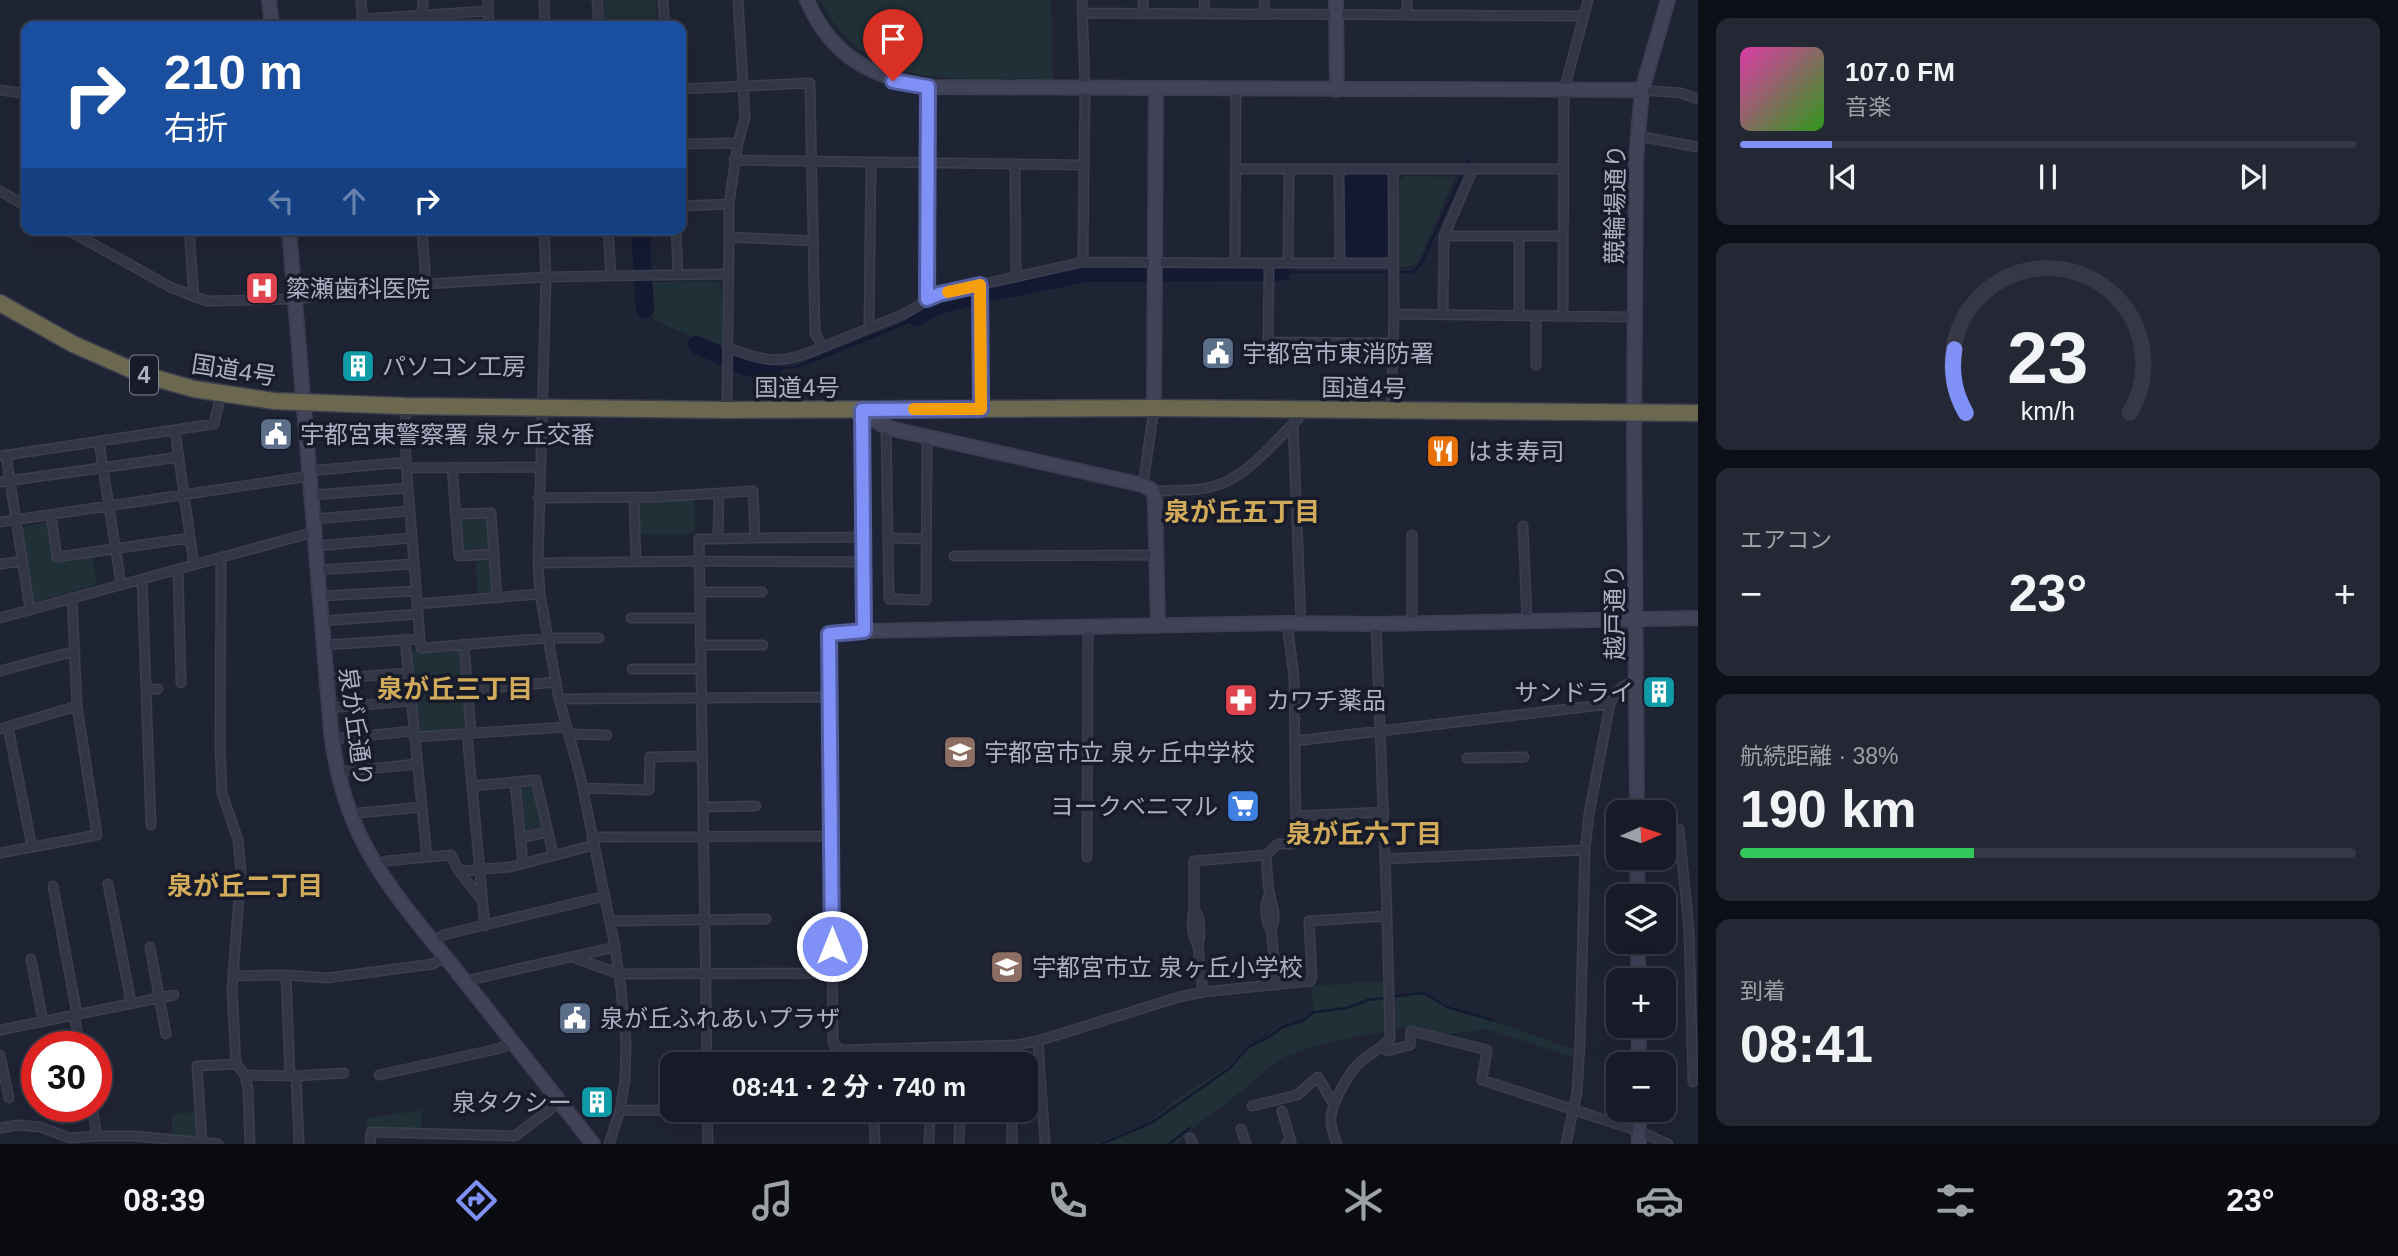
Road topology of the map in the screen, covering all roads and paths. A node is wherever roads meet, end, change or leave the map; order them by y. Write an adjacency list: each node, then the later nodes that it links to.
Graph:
1 (269, 0): 27 (street)
2 (361, 0): 28 (street)
3 (424, 0): 25 (street)
4 (488, 0): 18 (street)
5 (544, 0): 32 (street)
6 (597, 0): 33 (street)
7 (663, 0): 34 (street)
8 (738, 0): 35 (street)
9 (807, 0): 36 (street)
10 (1082, 0): 19 (street)
11 (1143, 0): 20 (street)
12 (1204, 0): 21 (street)
13 (1264, 0): 22 (street)
14 (1336, 0): 23 (street)
15 (1407, 0): 24 (street)
16 (1588, 0): 26 (street)
17 (1668, 0): 44 (street, 競輪場通り)
18 (488, 11): 25 (street); 31 (street)
19 (1083, 13): 20 (street); 37 (street)
20 (1144, 13): 21 (street)
21 (1205, 13): 22 (street)
22 (1265, 13): 23 (street)
23 (1336, 15): 24 (street); 42 (street)
24 (1408, 15): 26 (street)
25 (422, 16): 29 (street); 30 (street)
26 (1582, 16): 43 (street)
27 (271, 21)
28 (363, 21)
29 (380, 21)
30 (420, 21)
31 (489, 21)
32 (545, 21)
33 (598, 21)
34 (664, 21)
35 (743, 86): 38 (street); 48 (street); 52 (street)
36 (928, 87): 37 (street); 54 (street)
37 (1085, 88): 39 (street); 56 (street)
38 (686, 89)
39 (1156, 89): 41 (street); 80 (street)
40 (0, 90): 45 (street)
41 (1236, 90): 42 (street); 57 (street)
42 (1336, 90): 43 (street)
43 (1564, 90): 44 (street); 62 (street)
44 (1642, 90): 46 (street); 47 (street, 競輪場通り)
45 (21, 93)
46 (1698, 99)
47 (1638, 136): 50 (street); 102 (street, 競輪場通り)
48 (738, 143): 49 (street); 51 (street)
49 (686, 144)
50 (1698, 147)
51 (734, 160): 52 (street); 65 (street)
52 (811, 162): 53 (street); 78 (street)
53 (871, 163): 54 (street); 103 (street)
54 (928, 163): 55 (street); 95 (street)
55 (1014, 164): 56 (street); 90 (street)
56 (1084, 165): 79 (street)
57 (1236, 169): 58 (street); 81 (street)
58 (1289, 169): 59 (street); 83 (street)
59 (1339, 169): 60 (street); 84 (street)
60 (1393, 169): 61 (street); 85 (street)
61 (1472, 169): 62 (street); 74 (street)
62 (1563, 169): 76 (street)
63 (0, 191): 64 (street)
64 (21, 203)
65 (729, 204): 66 (street); 77 (street)
66 (686, 206)
67 (77, 235): 93 (street)
68 (189, 235): 93 (street)
69 (290, 235): 94 (street, 泉が丘通り)
70 (422, 235): 91 (street)
71 (544, 235): 89 (street)
72 (608, 235): 88 (street)
73 (676, 235): 86 (street)
74 (1444, 236): 75 (street); 98 (street)
75 (1519, 236): 76 (street); 99 (street)
76 (1563, 236): 101 (street)
77 (729, 237): 78 (street); 87 (street)
78 (814, 241): 106 (street)
79 (1083, 262): 80 (street); 90 (street)
80 (1155, 263): 81 (street); 112 (street)
81 (1235, 263): 82 (street)
82 (1269, 263): 83 (street); 104 (street)
83 (1288, 263): 84 (street)
84 (1340, 263): 85 (street)
85 (1394, 263): 97 (street)
86 (678, 274): 87 (street); 88 (street)
87 (728, 274): 105 (street)
88 (611, 276): 89 (street)
89 (547, 277): 91 (street); 111 (street)
90 (1016, 277): 92 (street)
91 (426, 284): 94 (street)
92 (980, 285): 95 (street); 113 (street)
93 (194, 297): 94 (street)
94 (295, 299): 109 (street, 泉が丘通り)
95 (927, 299): 103 (street)
96 (1, 305): 108 (highway, 国道4号 / 4)
97 (1394, 314): 98 (street); 104 (street)
98 (1443, 315): 99 (street)
99 (1519, 316): 100 (street)
100 (1536, 316): 101 (street); 107 (street)
101 (1563, 317): 102 (street)
102 (1634, 317): 117 (street, 競輪場通り)
103 (869, 328): 106 (street)
104 (1393, 343): 116 (street)
105 (727, 347): 106 (street); 114 (street)
106 (823, 347)
107 (1536, 365)
108 (221, 394): 109 (highway, 国道4号 / 4); 121 (street)
109 (303, 402): 110 (highway, 国道4号 / 4); 130 (street, 泉が丘通り)
110 (405, 405): 111 (highway, 国道4号 / 4); 126 (street)
111 (542, 407): 114 (highway, 国道4号 / 4); 129 (street)
112 (1154, 408): 113 (highway, 国道4号 / 4); 119 (highway, 国道4号 / 4); 134 (street)
113 (981, 409): 115 (highway, 国道4号 / 4)
114 (727, 410): 115 (highway, 国道4号 / 4)
115 (862, 410): 120 (street); 149 (street)
116 (1391, 411): 117 (highway, 国道4号 / 4); 119 (highway, 国道4号 / 4)
117 (1634, 412): 118 (highway, 国道4号 / 4); 187 (street, 越戸通り)
118 (1698, 413)
119 (1297, 417): 134 (street); 189 (street)
120 (886, 426): 122 (street); 153 (street)
121 (175, 431): 123 (street); 125 (street)
122 (927, 437): 134 (street); 155 (street)
123 (99, 442): 124 (street); 127 (street)
124 (3, 456): 131 (street)
125 (178, 457): 127 (street); 136 (street)
126 (407, 465): 128 (street); 130 (street); 133 (street)
127 (103, 467): 131 (street); 140 (street)
128 (452, 467): 129 (street); 142 (street)
129 (540, 467): 139 (street)
130 (309, 473): 136 (street); 137 (street, 泉が丘通り)
131 (10, 481): 132 (street); 144 (street)
132 (0, 482)
133 (408, 488): 137 (street); 141 (street)
134 (1148, 488): 158 (street)
135 (719, 494): 138 (street); 152 (street); 154 (street)
136 (184, 495): 140 (street); 150 (street)
137 (311, 495): 147 (street, 泉が丘通り)
138 (634, 497): 139 (street); 163 (street)
139 (538, 498): 165 (street)
140 (109, 506): 143 (street); 156 (street)
141 (410, 511): 147 (street); 151 (street)
142 (455, 514): 157 (street); 157 (street)
143 (51, 515): 144 (street); 156 (street)
144 (16, 520): 145 (street); 161 (street)
145 (0, 522)
146 (1523, 526): 186 (street)
147 (315, 532): 151 (street); 160 (street); 170 (street, 泉が丘通り)
148 (1412, 535): 190 (street)
149 (863, 537): 152 (street); 164 (street)
150 (190, 538): 156 (street); 168 (street)
151 (411, 538): 167 (street)
152 (755, 538): 154 (street)
153 (888, 538): 155 (street); 155 (street)
154 (718, 539): 162 (street)
155 (926, 539)
156 (115, 548): 172 (street)
157 (494, 554): 179 (street)
158 (1156, 555): 159 (street); 192 (street)
159 (954, 556)
160 (221, 557): 168 (street); 284 (street)
161 (22, 561): 166 (street); 181 (street)
162 (699, 561): 163 (street); 164 (street); 174 (street)
163 (636, 562): 165 (street)
164 (863, 562): 194 (street)
165 (538, 563): 176 (street)
166 (0, 564)
167 (414, 564): 170 (street); 173 (street)
168 (194, 565): 169 (street)
169 (178, 569): 171 (street); 211 (street)
170 (318, 570): 177 (street, 泉が丘通り)
171 (142, 579): 172 (street); 213 (street)
172 (121, 584): 178 (street)
173 (416, 591): 177 (street); 180 (street)
174 (699, 592): 175 (street); 184 (street)
175 (762, 592)
176 (540, 594): 179 (street); 195 (street)
177 (320, 596): 188 (street, 泉が丘通り)
178 (72, 598): 181 (street); 203 (street)
179 (497, 598): 180 (street)
180 (417, 609): 188 (street); 198 (street)
181 (30, 610): 182 (street)
182 (0, 618)
183 (631, 618): 184 (street)
184 (700, 618): 201 (street)
185 (1698, 618): 187 (street)
186 (1527, 620): 187 (street); 190 (street)
187 (1635, 620): 210 (street, 越戸通り)
188 (322, 621): 200 (street, 泉が丘通り)
189 (1294, 623): 191 (street); 192 (street); 229 (street)
190 (1412, 623): 191 (street)
191 (1376, 624): 224 (street)
192 (1158, 626): 193 (street)
193 (1088, 627): 194 (street); 258 (street)
194 (864, 631): 215 (street)
195 (548, 638): 196 (street); 199 (street); 209 (street)
196 (599, 638)
197 (405, 639): 198 (street); 200 (street); 207 (street)
198 (420, 639): 199 (street)
199 (464, 644): 214 (street)
200 (324, 645): 208 (street, 泉が丘通り)
201 (700, 645): 202 (street); 205 (street)
202 (764, 645)
203 (75, 651): 206 (street); 220 (street)
204 (632, 668): 205 (street)
205 (701, 669): 217 (street)
206 (0, 671)
207 (408, 673): 208 (street); 218 (street)
208 (327, 679): 221 (street, 泉が丘通り)
209 (556, 682): 214 (street); 216 (street)
210 (1636, 682): 219 (street); 238 (street, 越戸通り)
211 (181, 683)
212 (158, 689): 213 (street)
213 (146, 690): 245 (street)
214 (468, 690): 225 (street)
215 (830, 698): 217 (street); 249 (street)
216 (559, 699): 217 (street); 223 (street)
217 (701, 699): 230 (street)
218 (410, 701): 221 (street); 226 (street)
219 (1610, 704): 224 (street); 254 (street)
220 (77, 706): 222 (street); 252 (street)
221 (329, 708): 228 (street, 泉が丘通り)
222 (4, 728): 252 (street)
223 (567, 730): 225 (street); 227 (street); 237 (street)
224 (1381, 730): 229 (street); 242 (street)
225 (469, 733): 226 (street); 236 (street)
226 (413, 734): 228 (street); 233 (street)
227 (607, 735)
228 (331, 739): 234 (street, 泉が丘通り)
229 (1296, 741): 244 (street)
230 (702, 756): 237 (street); 241 (street)
231 (1524, 757): 232 (street)
232 (1467, 758)
233 (416, 764): 234 (street); 240 (street)
234 (337, 772): 243 (street, 泉が丘通り)
235 (516, 782): 236 (street); 247 (street); 250 (street)
236 (471, 786): 262 (street)
237 (583, 788): 251 (street)
238 (1637, 800)
239 (756, 806): 241 (street)
240 (421, 807): 243 (street); 257 (street)
241 (703, 807): 248 (street)
242 (1384, 812): 244 (street); 259 (street)
243 (349, 814): 261 (street, 泉が丘通り)
244 (1296, 816): 256 (street)
245 (151, 825)
246 (1676, 829): 281 (street)
247 (548, 832): 250 (street); 255 (street)
248 (704, 836): 249 (street); 251 (street); 270 (street)
249 (831, 836): 280 (street)
250 (520, 838): 260 (street)
251 (593, 841): 255 (street); 266 (street)
252 (32, 847): 253 (street)
253 (1, 850)
254 (1585, 850): 259 (street); 321 (street)
255 (553, 855): 260 (street)
256 (1266, 855): 286 (street); 287 (street)
257 (427, 857): 261 (street); 263 (street)
258 (1087, 857)
259 (1385, 859): 268 (street)
260 (523, 863): 262 (street)
261 (375, 867): 273 (street, 泉が丘通り)
262 (479, 870): 263 (street); 267 (street)
263 (459, 871): 267 (street)
264 (108, 884): 290 (street)
265 (53, 886): 291 (street)
266 (605, 896): 271 (street); 272 (street)
267 (482, 900): 272 (street)
268 (1387, 916): 286 (street); 299 (street)
269 (766, 919): 270 (street)
270 (705, 920): 271 (street); 283 (street)
271 (610, 921): 275 (street)
272 (485, 926): 273 (street)
273 (433, 943): 276 (street, 泉が丘通り)
274 (150, 947): 289 (street)
275 (615, 947): 277 (street); 279 (street)
276 (444, 957): 282 (street); 285 (street, 泉が丘通り)
277 (573, 957): 279 (street); 285 (street)
278 (32, 959): 292 (street)
279 (619, 974): 283 (street); 318 (street)
280 (832, 974): 283 (street); 302 (street)
281 (1694, 974): 313 (street)
282 (286, 975): 284 (street); 312 (street)
283 (706, 975): 303 (street)
284 (233, 976): 308 (street)
285 (465, 981): 297 (street, 泉が丘通り)
286 (1277, 985): 287 (street)
287 (1203, 992): 296 (street)
288 (174, 995): 289 (street)
289 (160, 997): 290 (street); 295 (street)
290 (131, 1002): 291 (street)
291 (76, 1014): 292 (street); 294 (street)
292 (43, 1021): 293 (street)
293 (0, 1030)
294 (78, 1031)
295 (166, 1034)
296 (1038, 1041): 298 (street); 345 (street)
297 (513, 1043): 311 (street); 315 (street, 泉が丘通り)
298 (1011, 1045): 301 (street); 306 (street)
299 (1384, 1046): 316 (street); 321 (street)
300 (932, 1047): 301 (street); 302 (street); 304 (street)
301 (960, 1047): 305 (street)
302 (873, 1049)
303 (707, 1052)
304 (932, 1052)
305 (960, 1052)
306 (1011, 1052)
307 (0, 1055): 314 (street)
308 (236, 1064): 310 (street); 333 (street)
309 (344, 1073): 312 (street)
310 (245, 1075): 312 (street); 335 (street)
311 (379, 1075)
312 (293, 1076): 336 (street)
313 (1693, 1082)
314 (9, 1098)
315 (559, 1102): 332 (street); 338 (street, 泉が丘通り)
316 (1334, 1105): 317 (street); 348 (street)
317 (1252, 1107)
318 (620, 1110): 319 (street); 339 (street)
319 (660, 1110)
320 (1282, 1111): 347 (street)
321 (1573, 1111): 331 (street); 349 (street)
322 (95, 1122): 330 (street)
323 (707, 1122): 340 (street)
324 (874, 1122): 341 (street)
325 (930, 1122): 342 (street)
326 (960, 1122): 343 (street)
327 (1012, 1122): 344 (street)
328 (0, 1128): 330 (street)
329 (1241, 1129): 346 (street)
330 (97, 1136): 333 (street)
331 (1639, 1138): 350 (street)
332 (470, 1140): 337 (street)
333 (196, 1142): 334 (street)
334 (218, 1144)
335 (250, 1144)
336 (299, 1144)
337 (370, 1144)
338 (593, 1144)
339 (609, 1144)
340 (708, 1144)
341 (875, 1144)
342 (929, 1144)
343 (959, 1144)
344 (1012, 1144)
345 (1045, 1144)
346 (1246, 1144)
347 (1286, 1144)
348 (1337, 1144)
349 (1566, 1144)
350 (1668, 1144)

